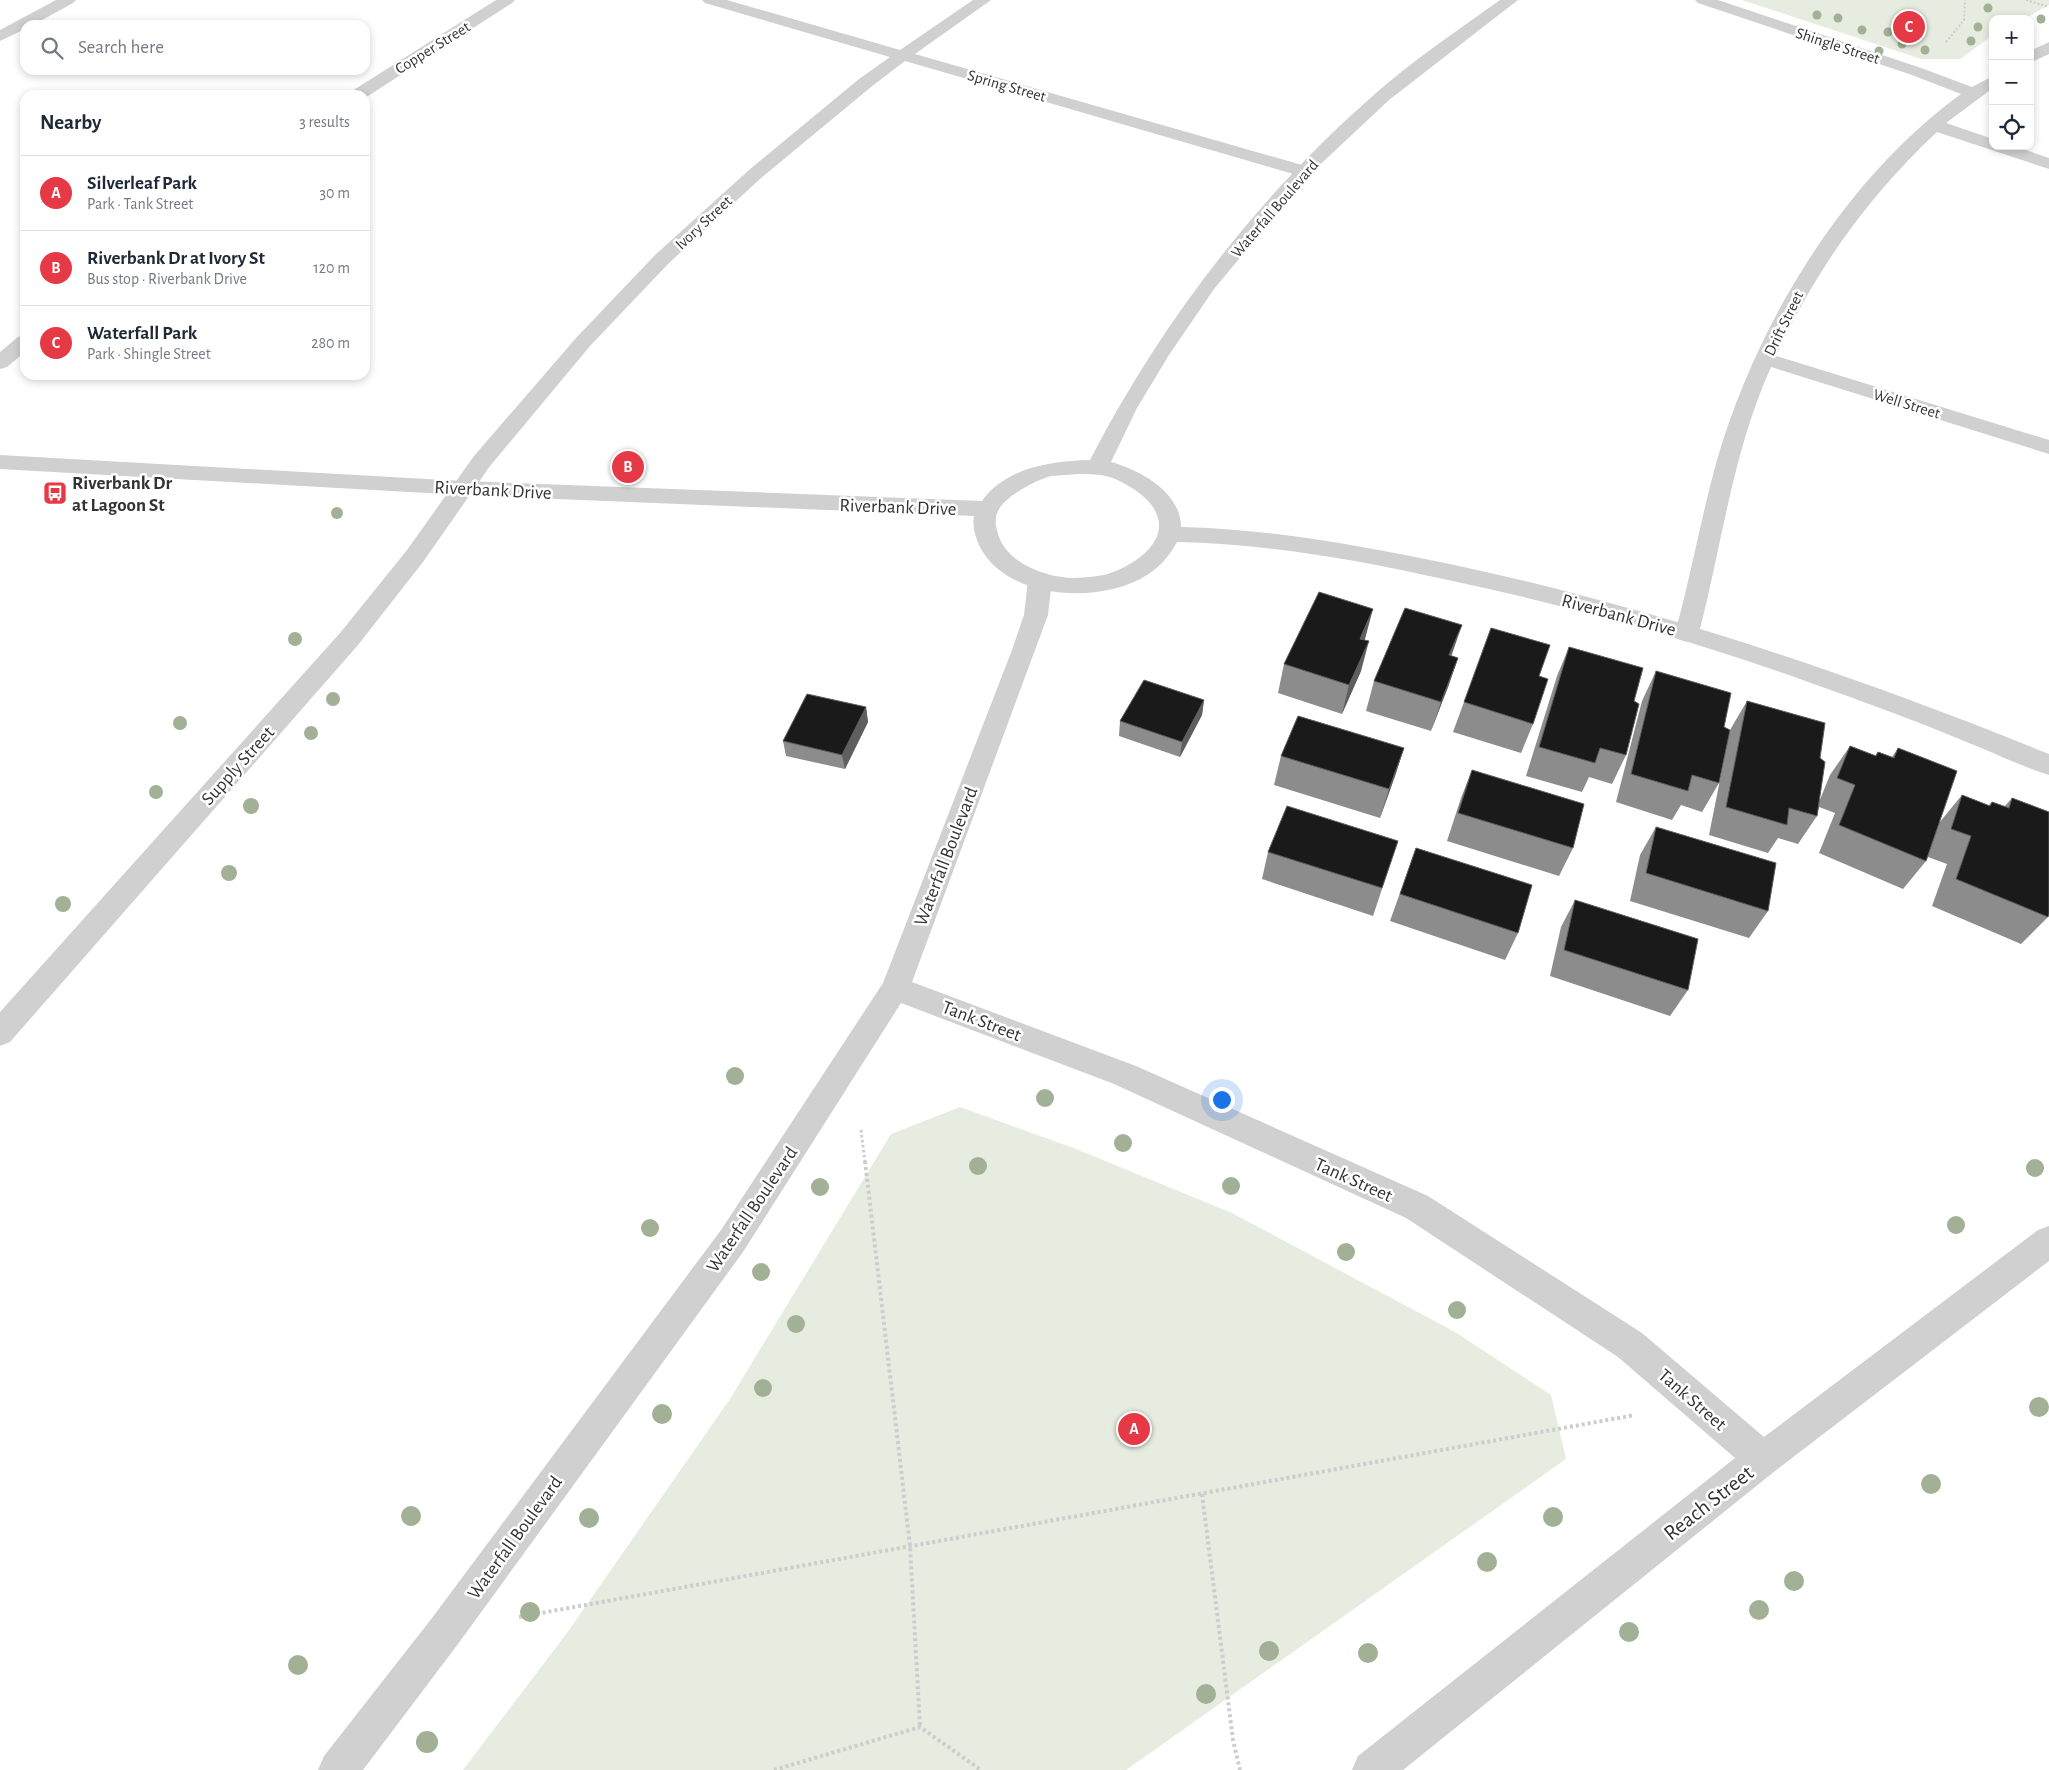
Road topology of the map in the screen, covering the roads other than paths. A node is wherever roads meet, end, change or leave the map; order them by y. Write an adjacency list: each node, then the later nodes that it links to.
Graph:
1 (68, 0): 7 (street)
2 (507, 0): 14 (street, Copper Street)
3 (710, 0): 11 (street, Spring Street)
4 (984, 0): 11 (street, Ivory Street)
5 (1510, 0): 20 (street, Waterfall Boulevard)
6 (1703, 0): 15 (street, Shingle Street)
7 (30, 20)
8 (20, 25): 9 (street)
9 (0, 36)
10 (2049, 47): 12 (street)
11 (903, 55): 20 (street, Spring Street); 27 (street, Ivory Street)
12 (2034, 56)
13 (1989, 82): 15 (street, Drift Street)
14 (366, 90)
15 (1972, 93): 16 (street, Drift Street)
16 (1934, 125): 17 (street); 22 (street, Drift Street)
17 (1989, 144)
18 (2006, 150): 19 (street)
19 (2049, 164)
20 (1303, 172): 26 (street, Waterfall Boulevard)
21 (20, 345): 23 (street)
22 (1765, 359): 24 (street, Well Street); 31 (street, Drift Street)
23 (0, 363)
24 (2049, 447)
25 (0, 462): 27 (street, Riverbank Drive)
26 (1097, 467): 28 (street); 29 (street)
27 (462, 488): 28 (street, Riverbank Drive); 34 (street, Supply Street)
28 (987, 510): 30 (street)
29 (1171, 534): 30 (street); 31 (street, Riverbank Drive)
30 (1040, 580): 33 (street, Waterfall Boulevard)
31 (1687, 632): 32 (street, Riverbank Drive)
32 (2049, 765)
33 (895, 988): 36 (street, Tank Street); 37 (street, Waterfall Boulevard)
34 (0, 1033)
35 (2049, 1241): 36 (street, Reach Street)
36 (1763, 1459): 38 (street, Reach Street)
37 (338, 1770)
38 (1372, 1770)

